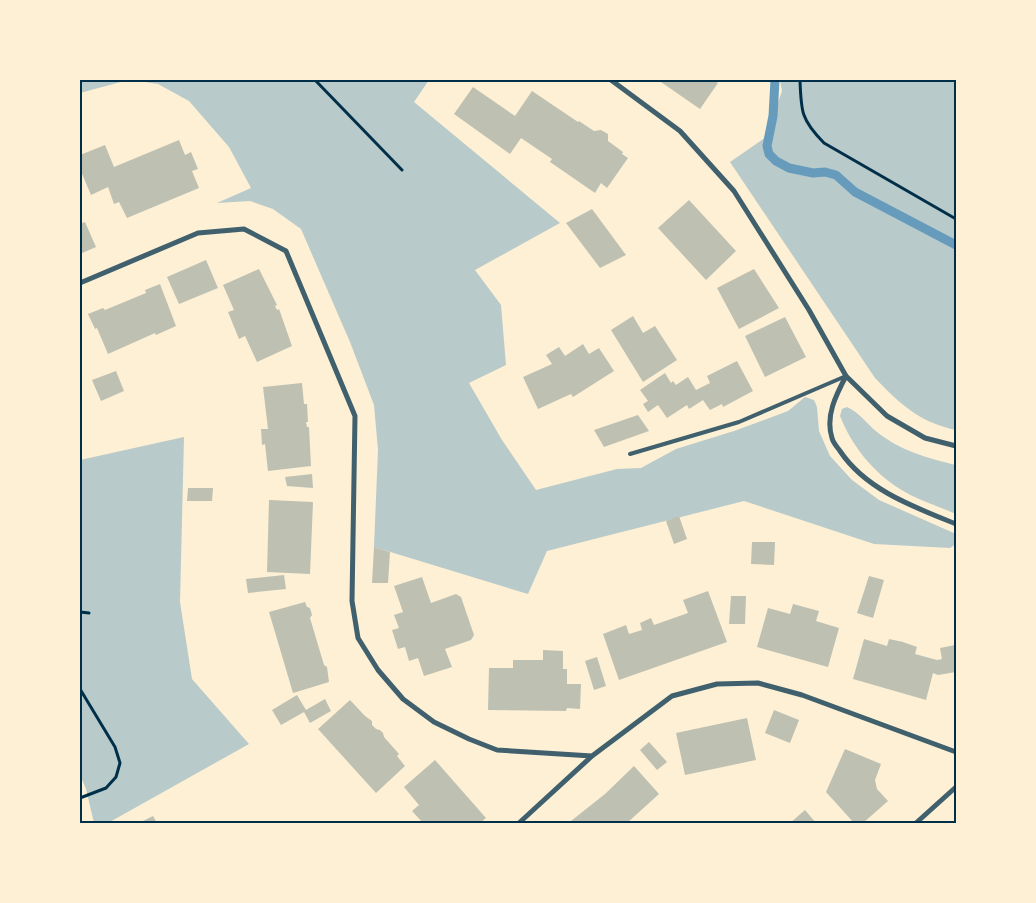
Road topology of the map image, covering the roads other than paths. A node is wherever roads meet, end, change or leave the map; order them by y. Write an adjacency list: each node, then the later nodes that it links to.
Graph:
1 (611, 80): 3 (street)
2 (80, 283): 8 (street)
3 (846, 376): 4 (street); 5 (lane); 6 (street)
4 (956, 446)
5 (630, 454)
6 (956, 524)
7 (956, 752): 8 (street)
8 (592, 756): 10 (street)
9 (956, 787): 11 (street)
10 (519, 823)
11 (916, 823)

